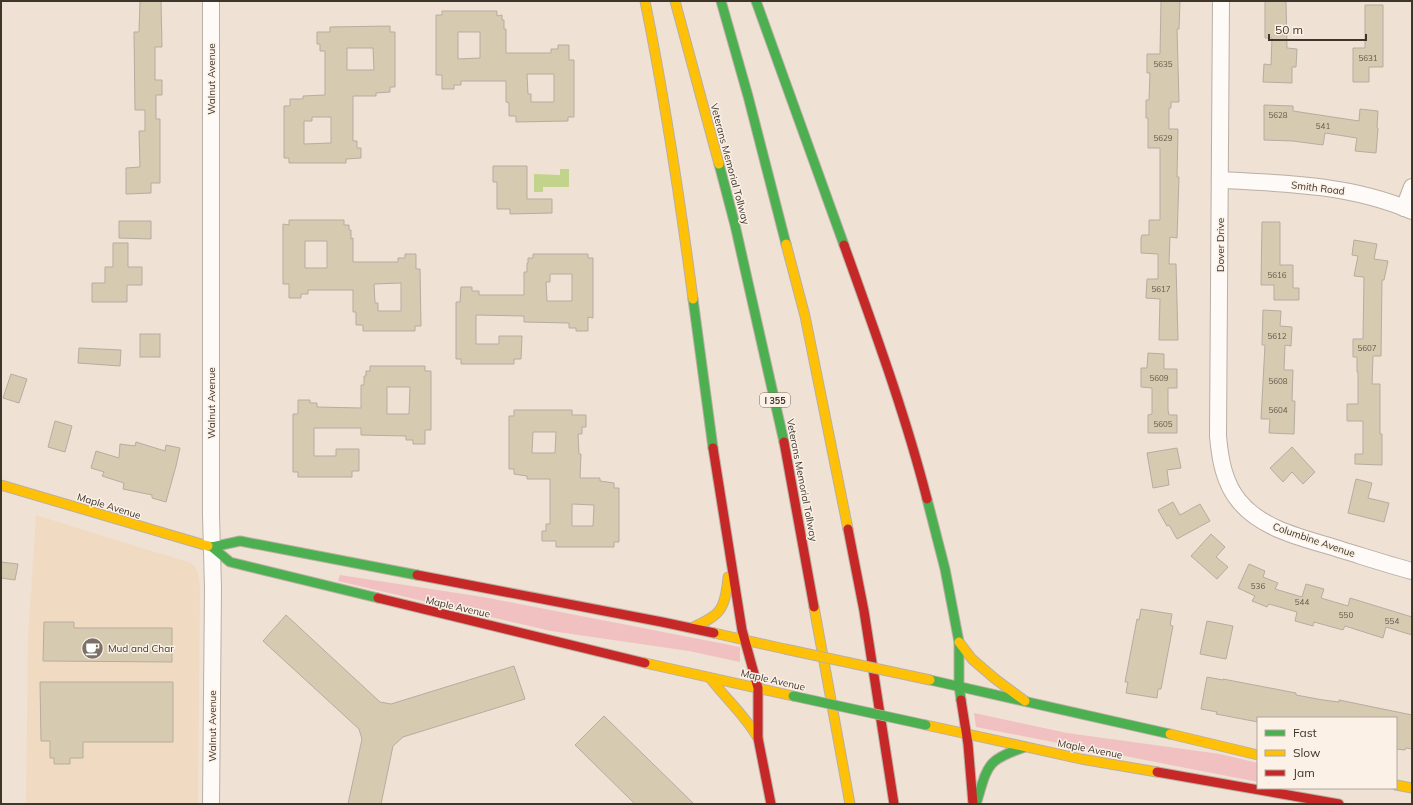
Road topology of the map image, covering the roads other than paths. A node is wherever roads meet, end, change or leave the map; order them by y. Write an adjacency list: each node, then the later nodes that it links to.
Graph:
1 (211, 1): 12 (street, Walnut Avenue)
2 (644, 1): 13 (main road)
3 (675, 1): 30 (main road, Veterans Memorial Tollway / I 355)
4 (721, 1): 31 (main road)
5 (756, 1): 17 (main road)
6 (1221, 1): 7 (street, Dover Drive)
7 (1220, 180): 9 (street, Smith Road); 11 (street, Dover Drive)
8 (1412, 187): 9 (street)
9 (1408, 210)
10 (1, 485): 12 (main road, Maple Avenue)
11 (1230, 487): 14 (street, Columbine Avenue)
12 (212, 547): 15 (main road, Maple Avenue); 18 (main road, Maple Avenue); 28 (street, Walnut Avenue)
13 (729, 555): 15 (main road); 16 (main road)
14 (1411, 566)
15 (691, 628): 16 (main road, Maple Avenue)
16 (745, 640): 19 (main road, Maple Avenue, bridge); 20 (main road)
17 (959, 642): 19 (main road); 21 (main road)
18 (710, 678): 20 (main road, Maple Avenue); 23 (main road)
19 (959, 686): 21 (main road, Maple Avenue); 22 (main road)
20 (758, 688): 22 (main road, Maple Avenue, bridge); 23 (main road)
21 (1025, 701): 25 (main road, Maple Avenue)
22 (966, 734): 24 (main road, Maple Avenue); 32 (main road)
23 (758, 738): 29 (main road)
24 (1025, 747): 33 (main road); 34 (main road, Maple Avenue)
25 (1257, 755)
26 (1397, 785): 27 (main road)
27 (1412, 788)
28 (211, 804)
29 (771, 804)
30 (850, 804)
31 (894, 804)
32 (973, 804)
33 (976, 804)
34 (1339, 804)

